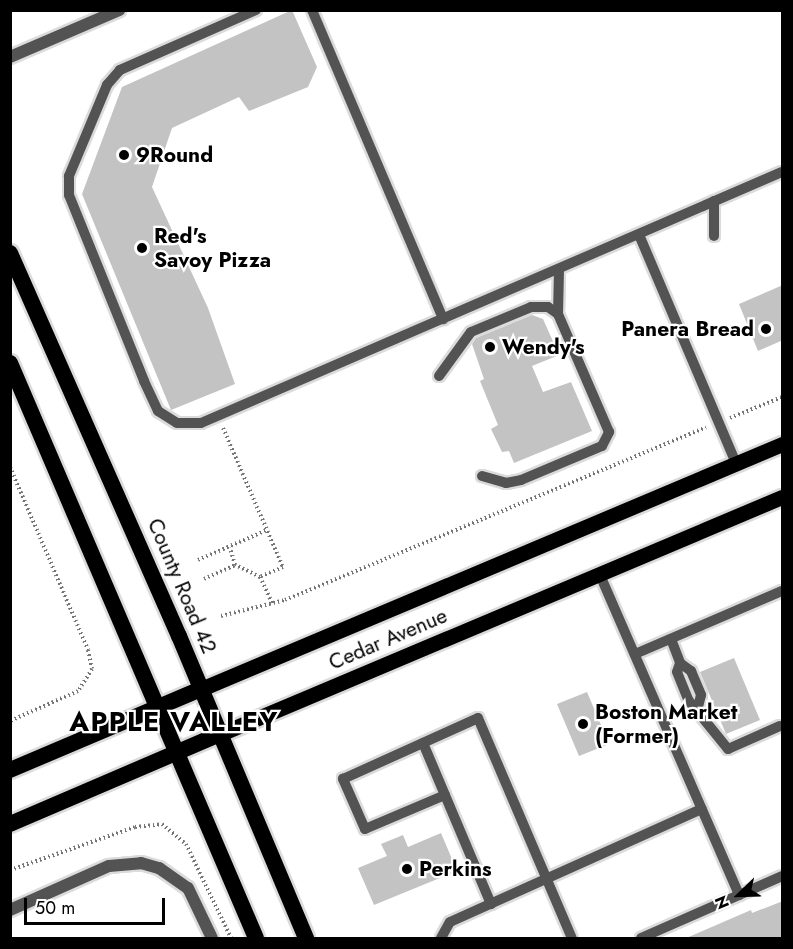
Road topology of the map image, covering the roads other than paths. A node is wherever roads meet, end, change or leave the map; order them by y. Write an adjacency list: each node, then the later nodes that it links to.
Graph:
1 (119, 10): 4 (street)
2 (256, 10): 12 (lane)
3 (312, 10): 12 (lane)
4 (10, 57)
5 (783, 172): 6 (lane)
6 (714, 201): 7 (lane); 8 (lane)
7 (714, 236)
8 (640, 237): 10 (lane); 16 (lane)
9 (10, 253): 23 (highway, County Road 42)
10 (558, 270): 11 (lane); 12 (lane)
11 (558, 314): 14 (lane); 17 (lane)
12 (443, 319)
13 (10, 363): 24 (highway)
14 (439, 376)
15 (783, 444): 16 (main road, Cedar Avenue)
16 (736, 463): 23 (main road, Cedar Avenue)
17 (482, 476)
18 (783, 497): 19 (main road, Cedar Avenue)
19 (600, 575): 22 (lane); 26 (main road, Cedar Avenue)
20 (783, 591): 21 (lane)
21 (671, 639): 22 (lane); 25 (lane)
22 (635, 654): 31 (lane)
23 (201, 689): 24 (highway, Cedar Avenue); 26 (highway, County Road 42)
24 (157, 706): 28 (highway); 29 (highway, Cedar Avenue)
25 (780, 726)
26 (220, 734): 28 (highway, Cedar Avenue); 40 (highway, County Road 42)
27 (423, 743): 30 (lane); 30 (lane); 34 (lane)
28 (177, 753): 32 (highway, Cedar Avenue); 39 (highway)
29 (10, 770)
30 (445, 795): 36 (lane)
31 (702, 809): 34 (lane); 35 (lane)
32 (10, 824)
33 (783, 876): 35 (lane)
34 (547, 879): 36 (lane); 42 (lane)
35 (739, 895): 43 (lane)
36 (491, 904): 41 (lane)
37 (10, 910): 38 (street)
38 (212, 939)
39 (256, 939)
40 (306, 939)
41 (441, 939)
42 (572, 939)
43 (641, 939)

